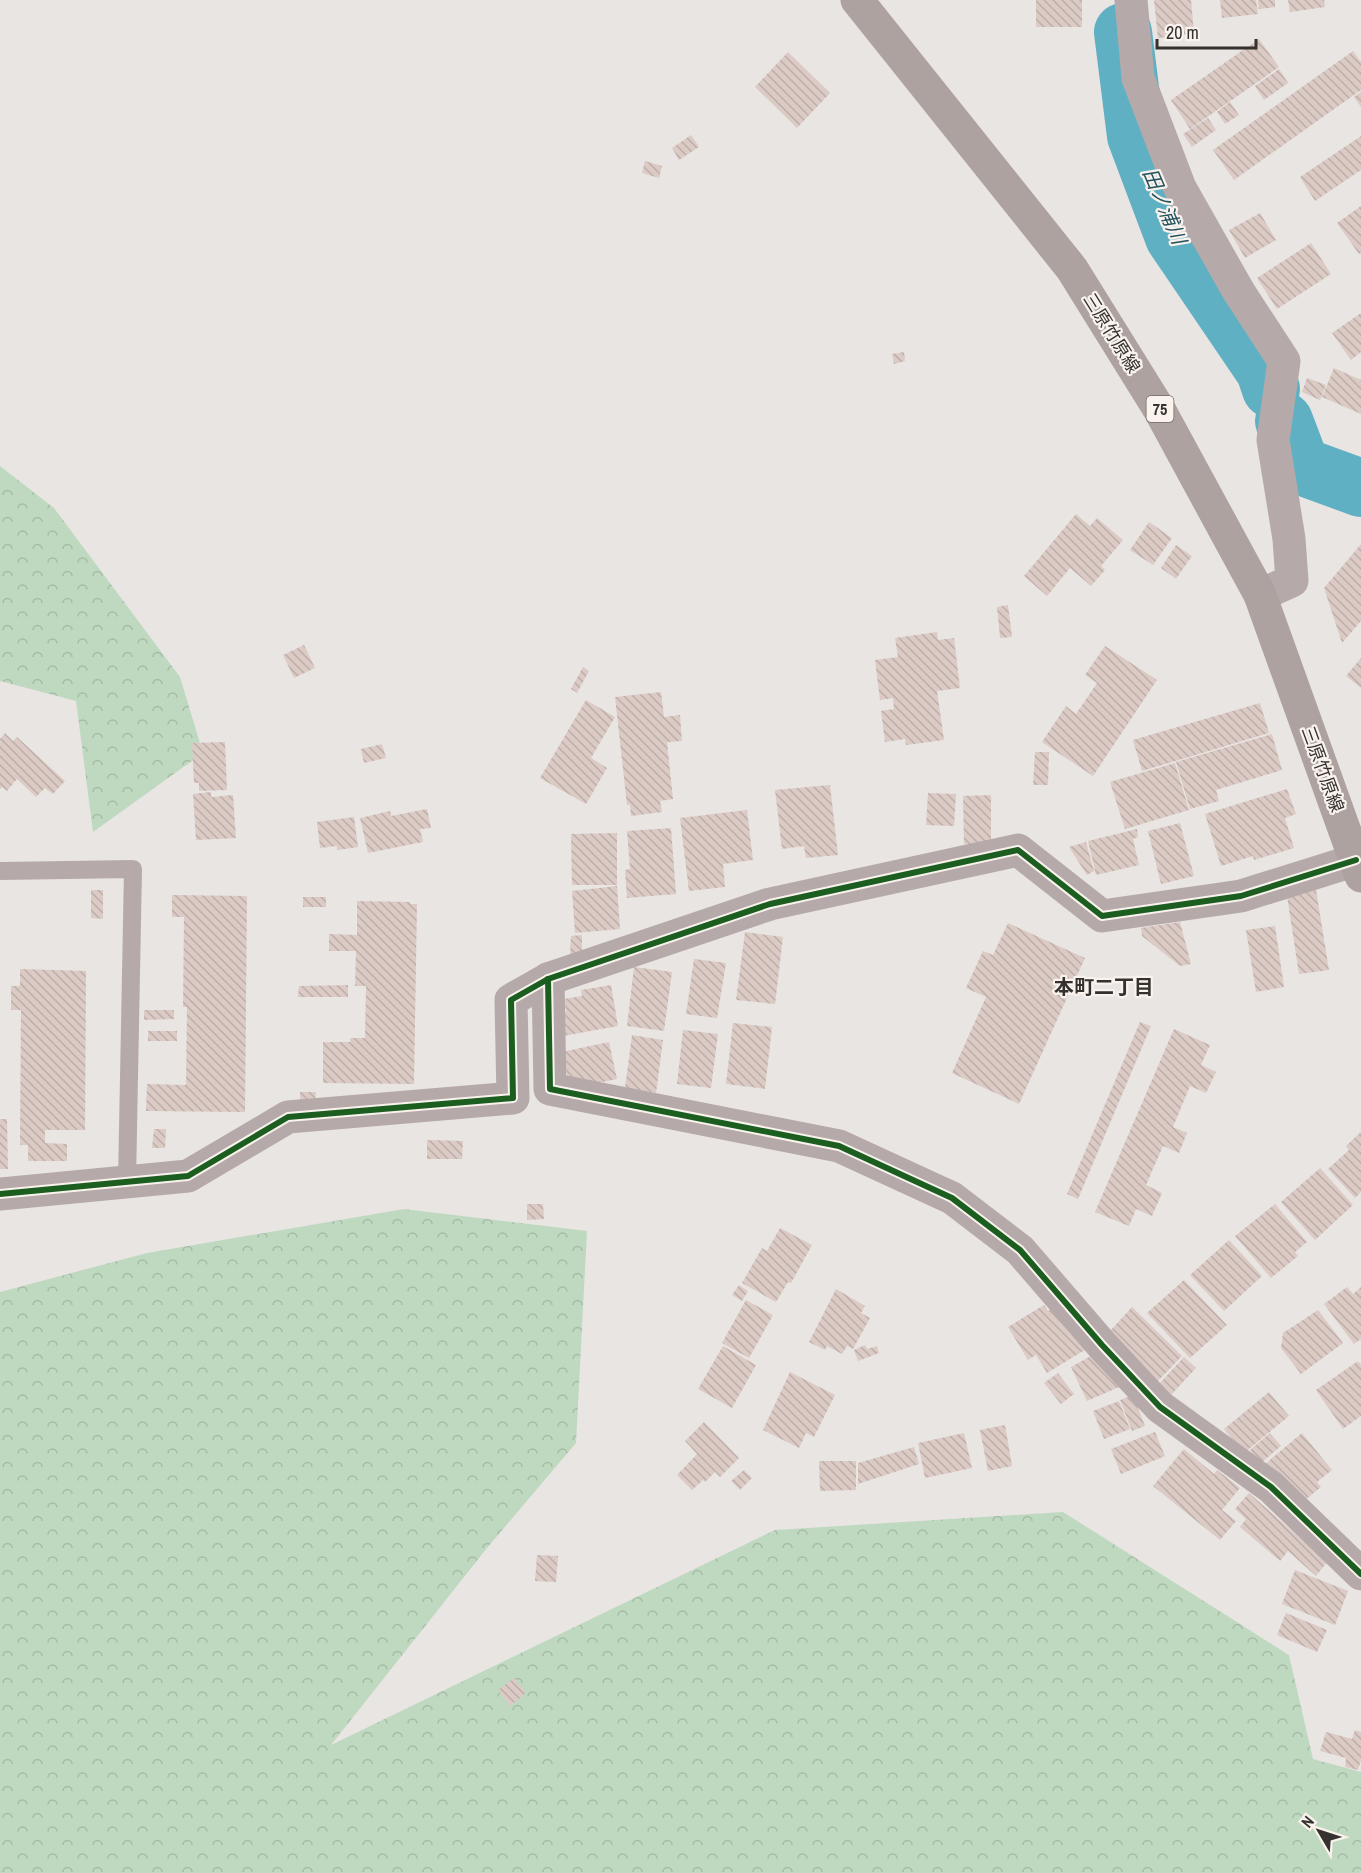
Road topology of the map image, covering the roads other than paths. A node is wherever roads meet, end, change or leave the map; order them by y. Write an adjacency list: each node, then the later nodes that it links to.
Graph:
1 (857, 0): 3 (main road, 三原竹原線 / 75)
2 (1131, 0): 3 (street)
3 (1260, 595): 4 (main road, 三原竹原線 / 75)
4 (1359, 868): 6 (street)
5 (0, 871): 7 (lane)
6 (548, 979): 7 (street); 9 (street)
7 (126, 1182): 8 (street)
8 (0, 1194)
9 (1361, 1574)

